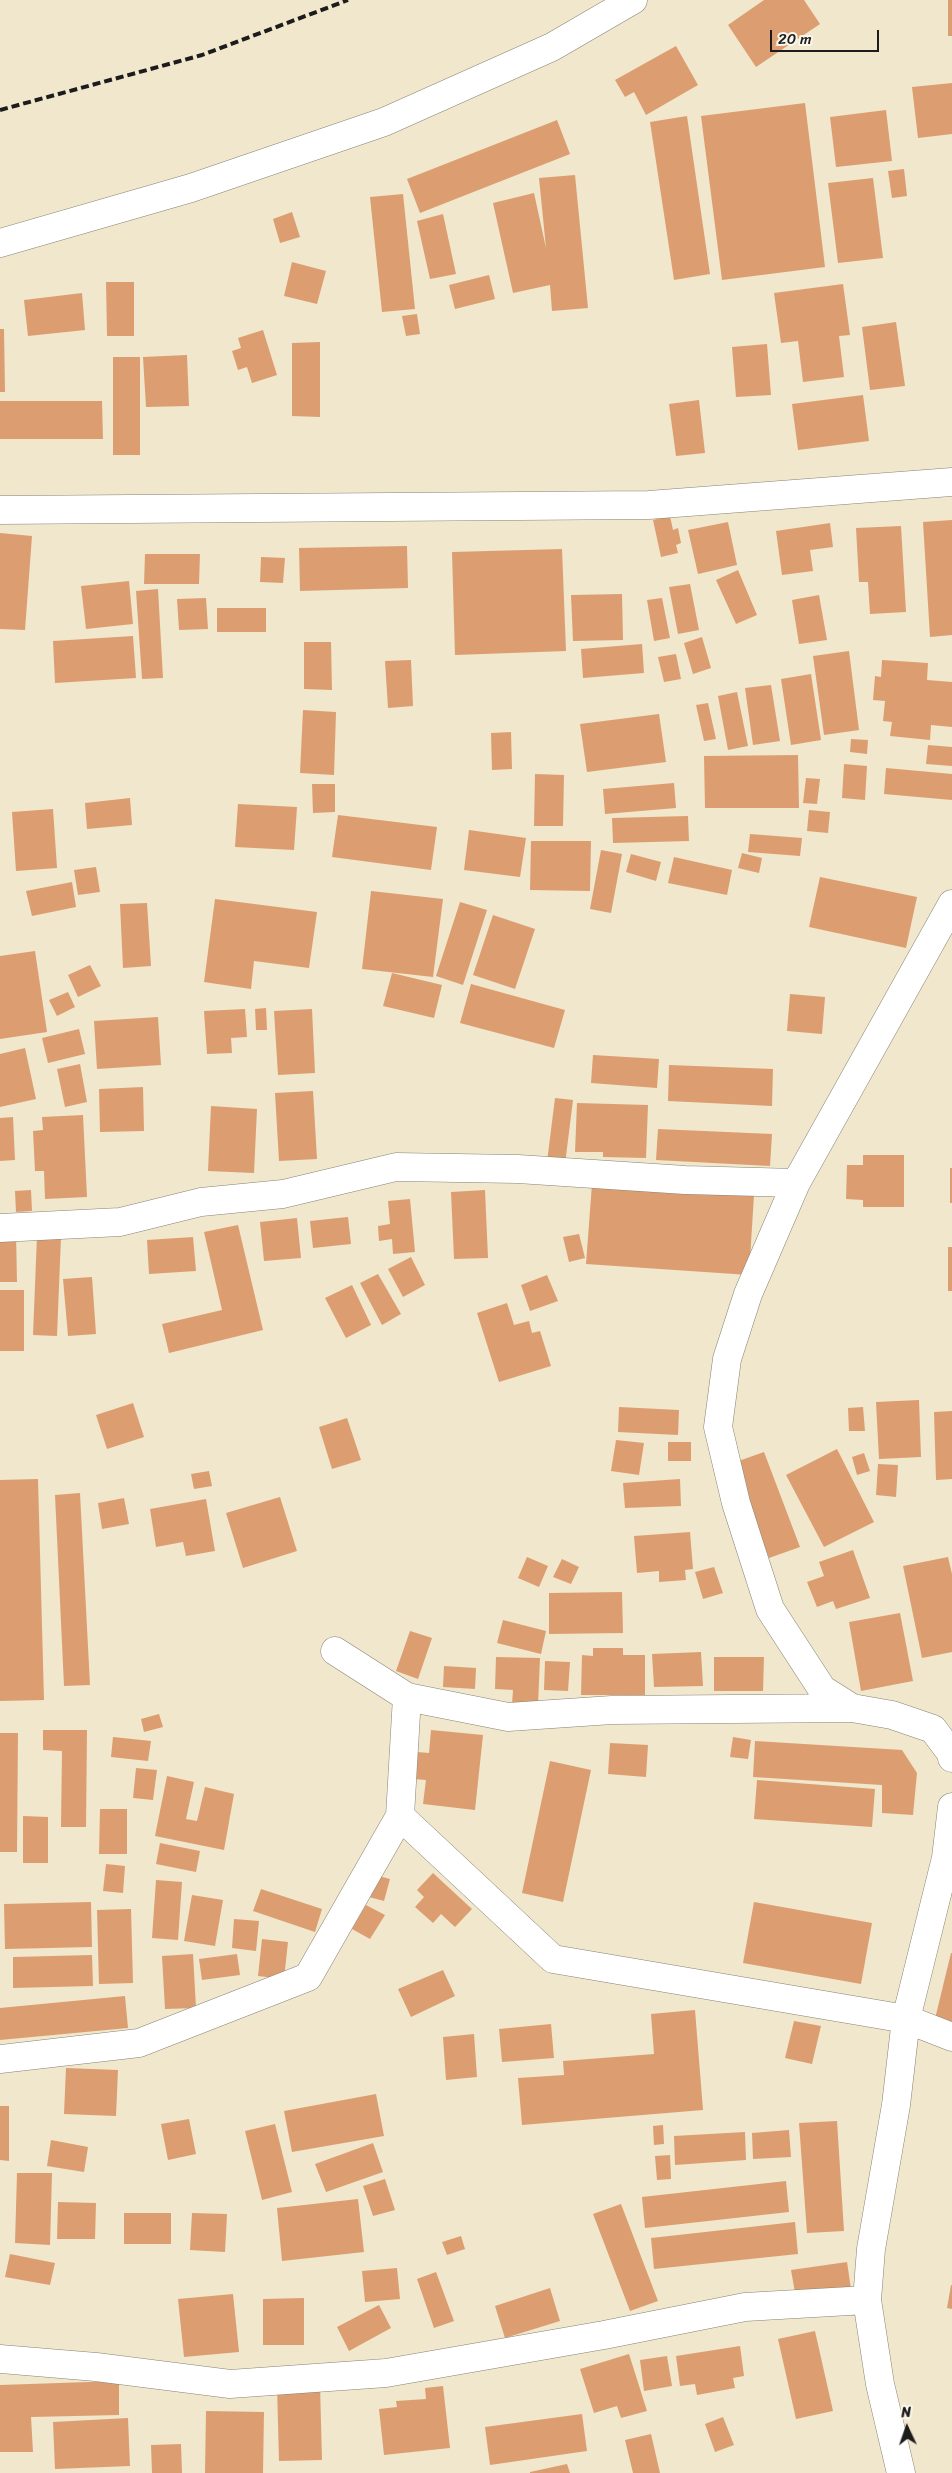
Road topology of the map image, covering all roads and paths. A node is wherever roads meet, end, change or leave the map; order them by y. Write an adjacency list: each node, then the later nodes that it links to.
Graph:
1 (633, 0): 2 (street)
2 (0, 243)
3 (952, 482): 4 (street)
4 (0, 510)
5 (952, 904): 6 (street)
6 (796, 1183): 7 (street); 10 (street)
7 (0, 1228)
8 (336, 1651): 9 (street)
9 (407, 1696): 10 (street); 13 (street)
10 (852, 1708): 11 (street)
11 (952, 1758)
12 (952, 1807): 14 (street)
13 (400, 1816): 14 (street); 16 (street)
14 (906, 2019): 15 (street); 17 (street)
15 (952, 2036)
16 (0, 2059)
17 (867, 2300): 18 (street); 19 (street)
18 (0, 2359)
19 (901, 2473)

